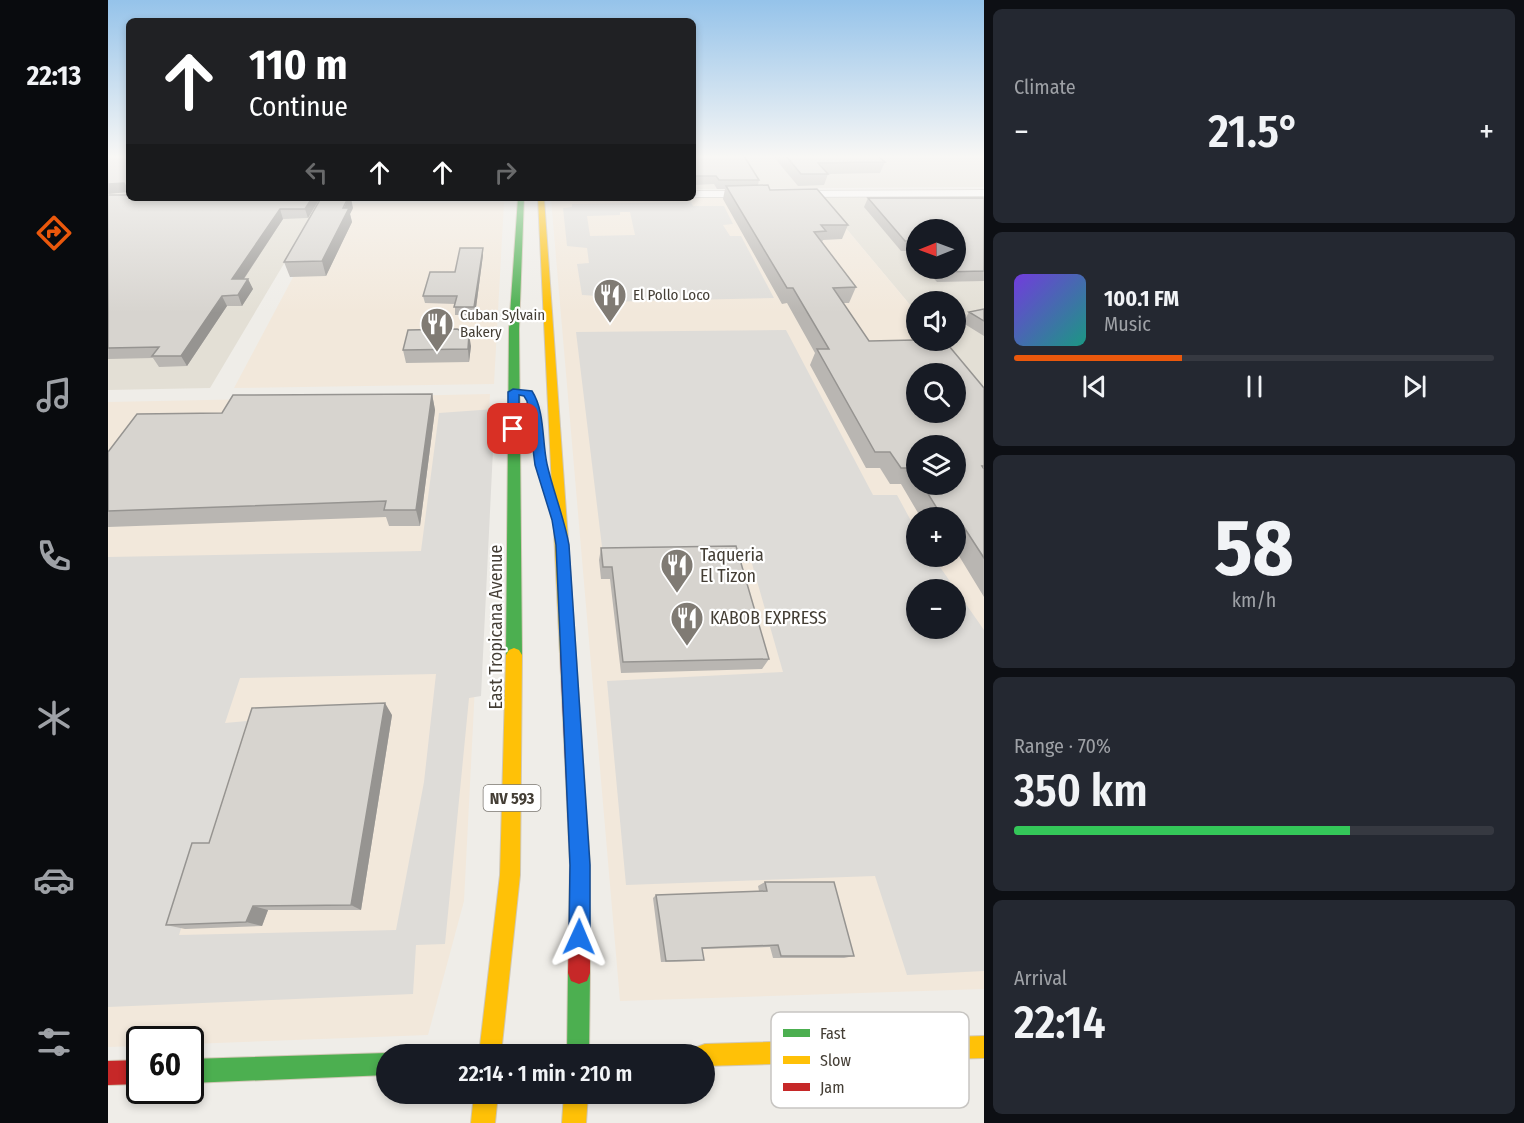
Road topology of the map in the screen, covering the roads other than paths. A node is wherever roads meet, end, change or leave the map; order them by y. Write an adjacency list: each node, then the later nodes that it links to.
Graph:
1 (520, 208): 3 (main road, East Tropicana Avenue / NV 593)
2 (542, 208): 8 (main road)
3 (514, 329): 4 (main road); 6 (main road, East Tropicana Avenue / NV 593)
4 (528, 344)
5 (538, 381): 8 (main road)
6 (513, 392): 7 (main road); 11 (main road, East Tropicana Avenue / NV 593)
7 (528, 394)
8 (551, 396): 10 (main road)
9 (544, 474): 10 (main road)
10 (558, 520): 12 (main road)
11 (491, 1044)
12 (578, 1044)
13 (969, 1047): 14 (main road)
14 (984, 1047)
15 (771, 1053): 16 (main road)
16 (715, 1055)
17 (376, 1064): 18 (main road)
18 (204, 1071)
19 (126, 1072): 20 (main road)
20 (108, 1073)
21 (485, 1104): 23 (main road)
22 (575, 1104): 24 (main road)
23 (483, 1123)
24 (574, 1123)

